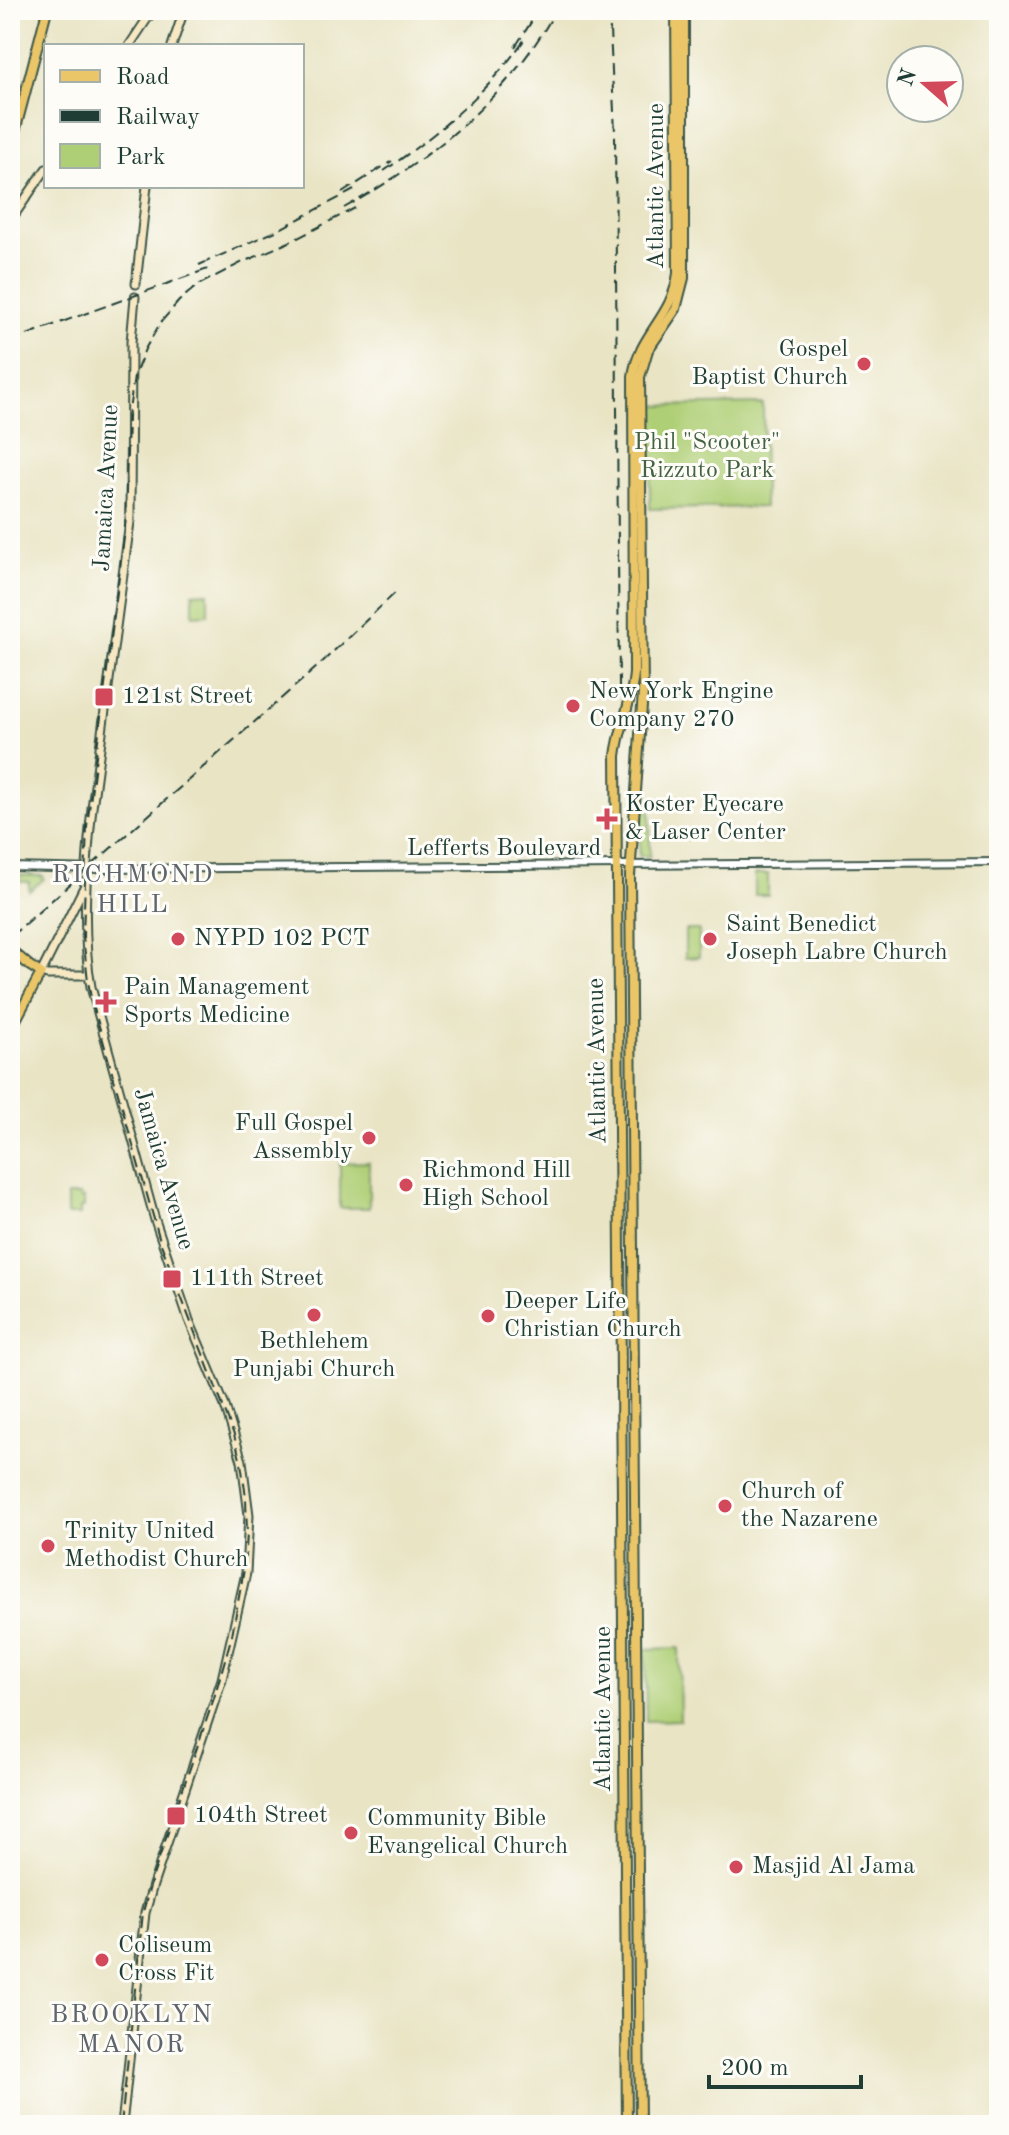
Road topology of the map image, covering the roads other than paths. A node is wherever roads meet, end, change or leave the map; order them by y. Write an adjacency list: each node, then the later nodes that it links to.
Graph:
1 (47, 10): 8 (main road)
2 (153, 10): 6 (main road)
3 (184, 10): 7 (main road)
4 (676, 10): 15 (main road, Atlantic Avenue)
5 (684, 10): 16 (main road, Atlantic Avenue)
6 (130, 44)
7 (173, 44)
8 (10, 151)
9 (44, 172): 11 (main road)
10 (147, 188): 12 (main road)
11 (10, 221)
12 (136, 284)
13 (135, 297): 18 (main road, Jamaica Avenue)
14 (999, 862): 16 (street, Lefferts Boulevard)
15 (617, 866): 16 (street, Lefferts Boulevard); 18 (street, Lefferts Boulevard); 27 (main road, Atlantic Avenue)
16 (630, 866): 28 (main road, Atlantic Avenue)
17 (10, 867): 18 (street, Lefferts Boulevard)
18 (88, 869): 19 (main road, Jamaica Avenue)
19 (87, 881): 20 (main road); 21 (main road, Jamaica Avenue)
20 (73, 911): 21 (main road); 23 (main road)
21 (87, 911): 24 (main road, Jamaica Avenue)
22 (10, 949): 23 (main road)
23 (41, 973): 24 (main road); 25 (main road)
24 (89, 975): 26 (main road, Jamaica Avenue)
25 (10, 1031)
26 (122, 2125)
27 (627, 2125)
28 (640, 2125)

